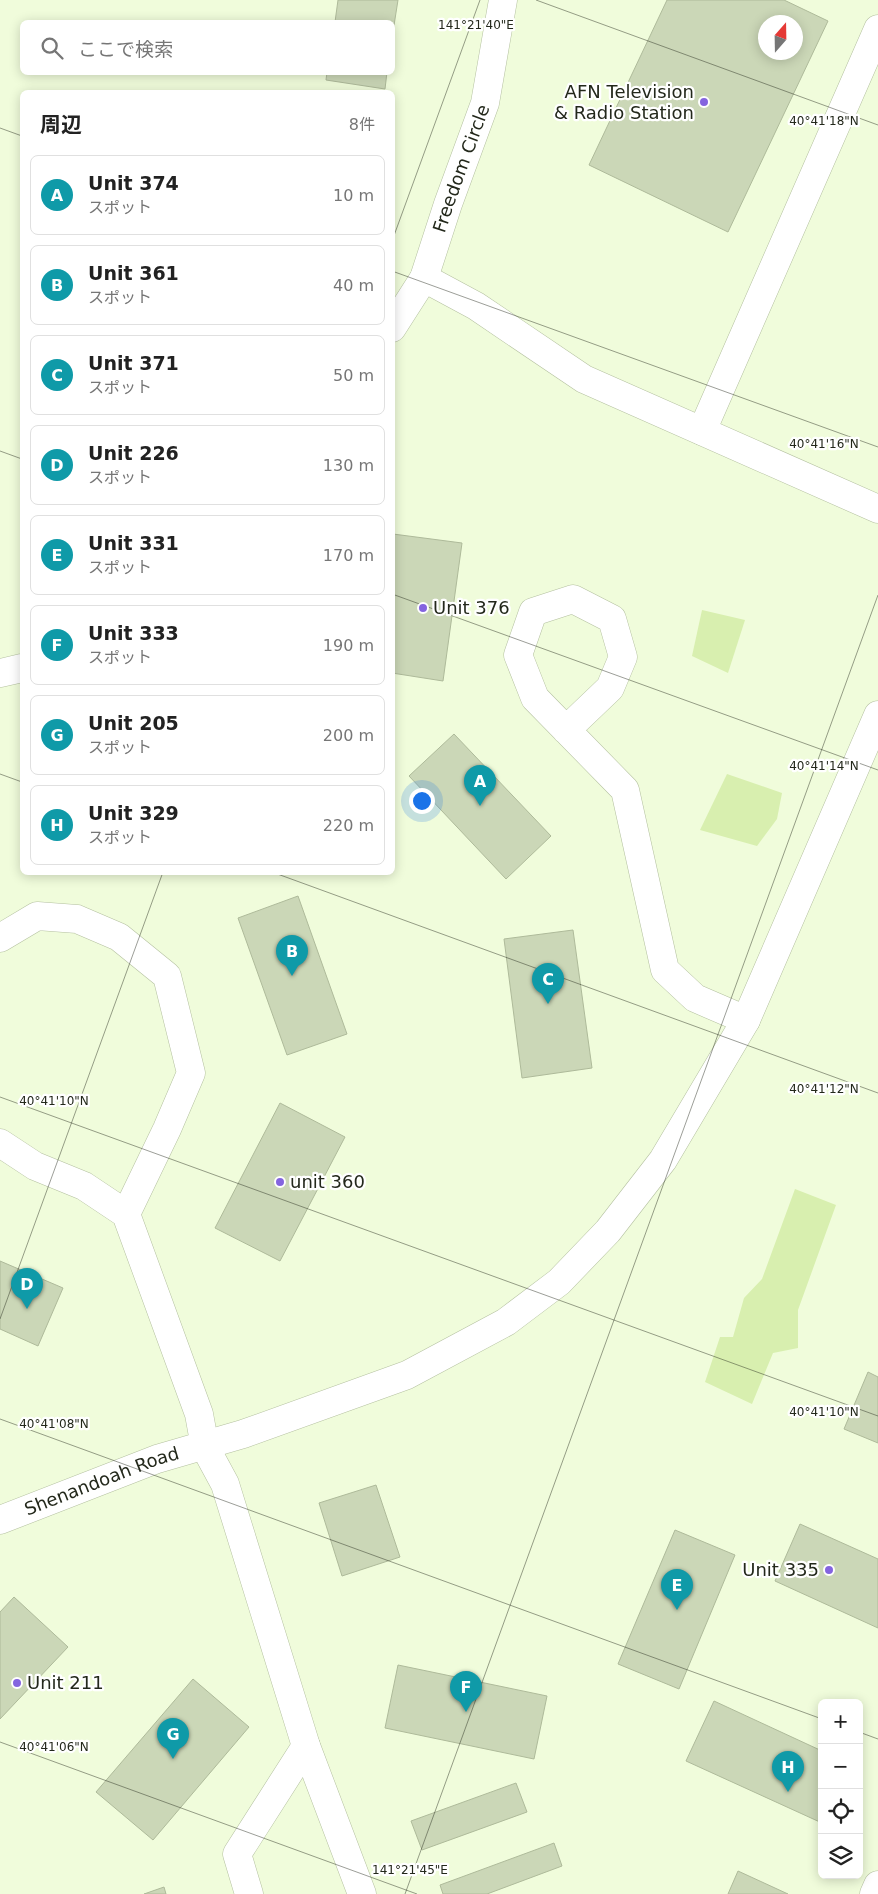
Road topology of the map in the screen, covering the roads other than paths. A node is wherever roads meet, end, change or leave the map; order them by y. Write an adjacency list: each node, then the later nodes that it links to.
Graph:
1 (503, 0): 3 (street, Freedom Circle)
2 (878, 29): 5 (street)
3 (424, 278): 4 (street, Freedom Circle); 5 (street)
4 (395, 323)
5 (702, 431): 6 (street)
6 (878, 509)
7 (20, 668): 8 (street)
8 (0, 673)
9 (878, 716): 12 (street, Shenandoah Road)
10 (566, 730): 10 (street); 12 (street)
11 (0, 938): 14 (street)
12 (746, 1020): 15 (street, Shenandoah Road)
13 (0, 1143): 14 (street)
14 (126, 1214): 15 (street)
15 (204, 1446): 16 (street, Shenandoah Road); 17 (street)
16 (0, 1520)
17 (306, 1746): 19 (street); 20 (street)
18 (878, 1885): 21 (street)
19 (249, 1894)
20 (362, 1894)
21 (874, 1894)

